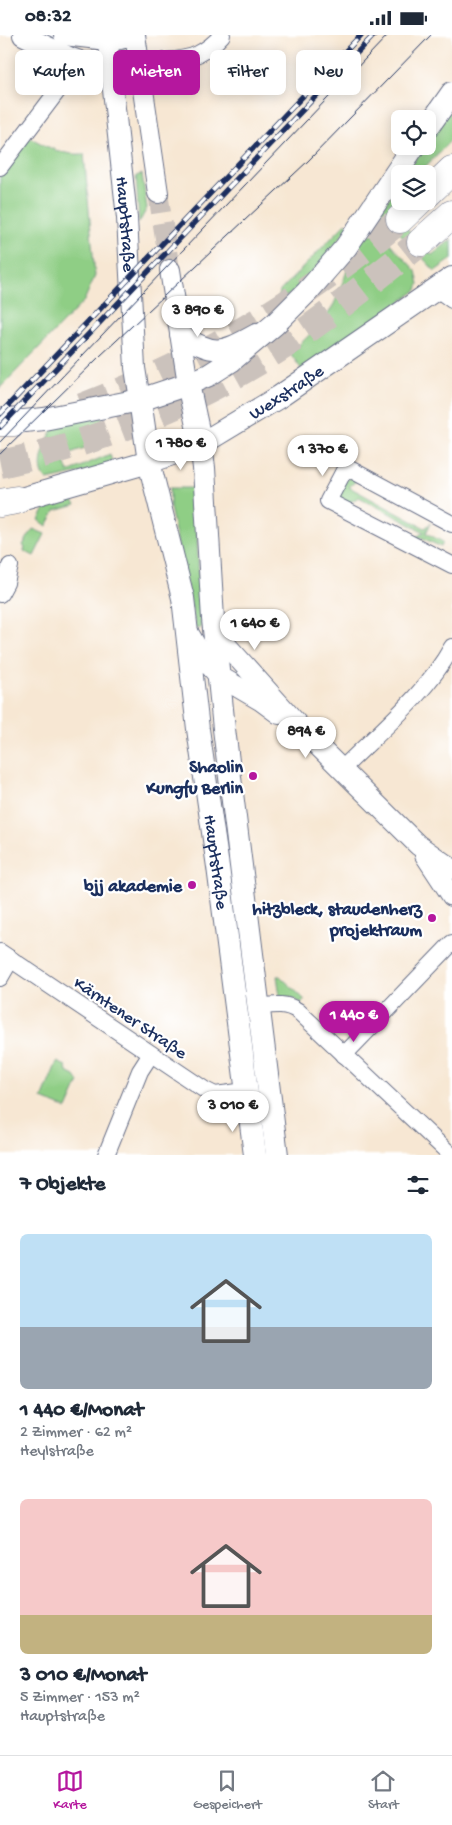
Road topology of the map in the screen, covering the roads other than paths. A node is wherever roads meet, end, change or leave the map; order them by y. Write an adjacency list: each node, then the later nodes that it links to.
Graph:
1 (23, 35): 6 (street)
2 (64, 35): 5 (street)
3 (222, 35): 8 (street)
4 (135, 37): 5 (street); 7 (street, Hauptstraße)
5 (107, 38): 10 (street, Hauptstraße)
6 (54, 50)
7 (136, 50)
8 (200, 53)
9 (103, 63): 10 (street)
10 (110, 63): 27 (street, Hauptstraße)
11 (452, 93): 14 (main road)
12 (54, 95): 16 (street)
13 (143, 95): 19 (street, Hauptstraße)
14 (436, 116)
15 (408, 155): 24 (main road)
16 (0, 167)
17 (452, 169): 18 (highway)
18 (436, 185)
19 (158, 193)
20 (452, 214): 21 (highway)
21 (421, 242)
22 (170, 270): 25 (street, Hauptstraße)
23 (447, 289): 29 (main road, Wexstraße)
24 (275, 324): 25 (street); 26 (main road)
25 (180, 335): 26 (street, Hauptstraße)
26 (188, 384): 27 (main road); 29 (main road, Hauptstraße)
27 (140, 400): 28 (main road); 30 (main road, Hauptstraße)
28 (7, 422)
29 (201, 444): 30 (main road, Wexstraße); 36 (main road, Hauptstraße)
30 (149, 462): 31 (main road, Wexstraße); 37 (main road, Hauptstraße)
31 (9, 502)
32 (452, 524): 33 (street)
33 (452, 565)
34 (10, 566): 35 (street)
35 (0, 594)
36 (214, 624): 39 (main road, Hauptstraße); 40 (street)
37 (188, 632): 39 (street); 51 (main road, Hauptstraße)
38 (452, 647): 41 (street)
39 (219, 677): 40 (street); 48 (main road, Hauptstraße)
40 (308, 736): 41 (street)
41 (342, 769): 42 (street)
42 (418, 845): 43 (street); 44 (street)
43 (452, 869)
44 (452, 896)
45 (452, 943): 50 (street)
46 (6, 955): 47 (street); 49 (street, Kärntener Straße)
47 (0, 978)
48 (258, 1007): 50 (street); 54 (main road, Hauptstraße)
49 (150, 1054): 51 (street, Kärntener Straße); 52 (street)
50 (344, 1055): 55 (street)
51 (246, 1091): 53 (main road, Hauptstraße)
52 (106, 1155)
53 (255, 1155)
54 (277, 1155)
55 (450, 1155)

